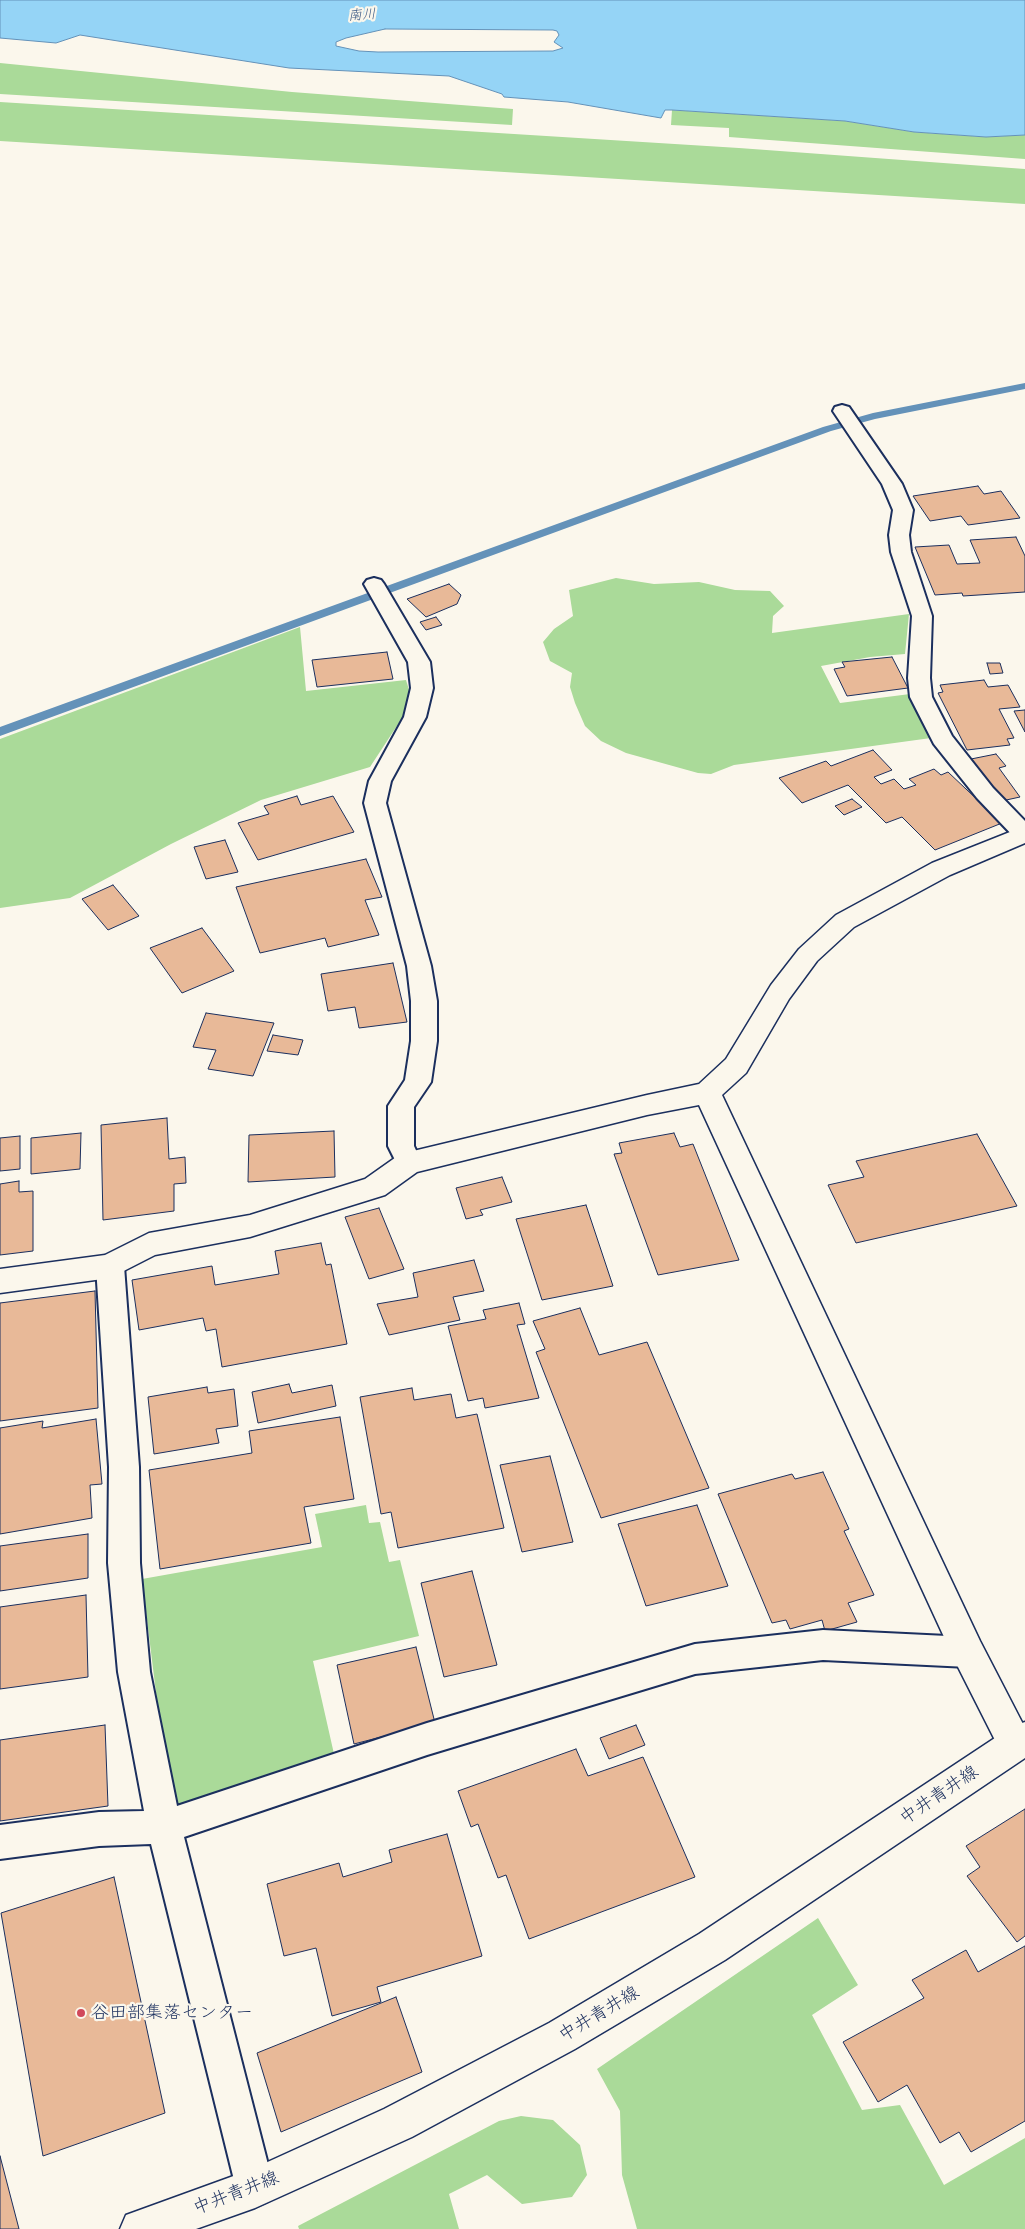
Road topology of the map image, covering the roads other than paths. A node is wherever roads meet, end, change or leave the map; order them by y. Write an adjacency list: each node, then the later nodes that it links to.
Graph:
1 (842, 412): 3 (lane)
2 (374, 584): 5 (lane)
3 (1025, 834): 4 (street)
4 (707, 1094): 5 (street); 8 (street)
5 (409, 1163): 6 (street)
6 (110, 1266): 7 (street); 10 (lane)
7 (0, 1281)
8 (968, 1652): 9 (street); 10 (lane)
9 (1020, 1741): 12 (street, 中井青井線)
10 (164, 1827): 11 (lane); 12 (lane)
11 (0, 1842)
12 (255, 2188): 13 (street, 中井青井線)
13 (140, 2229)

